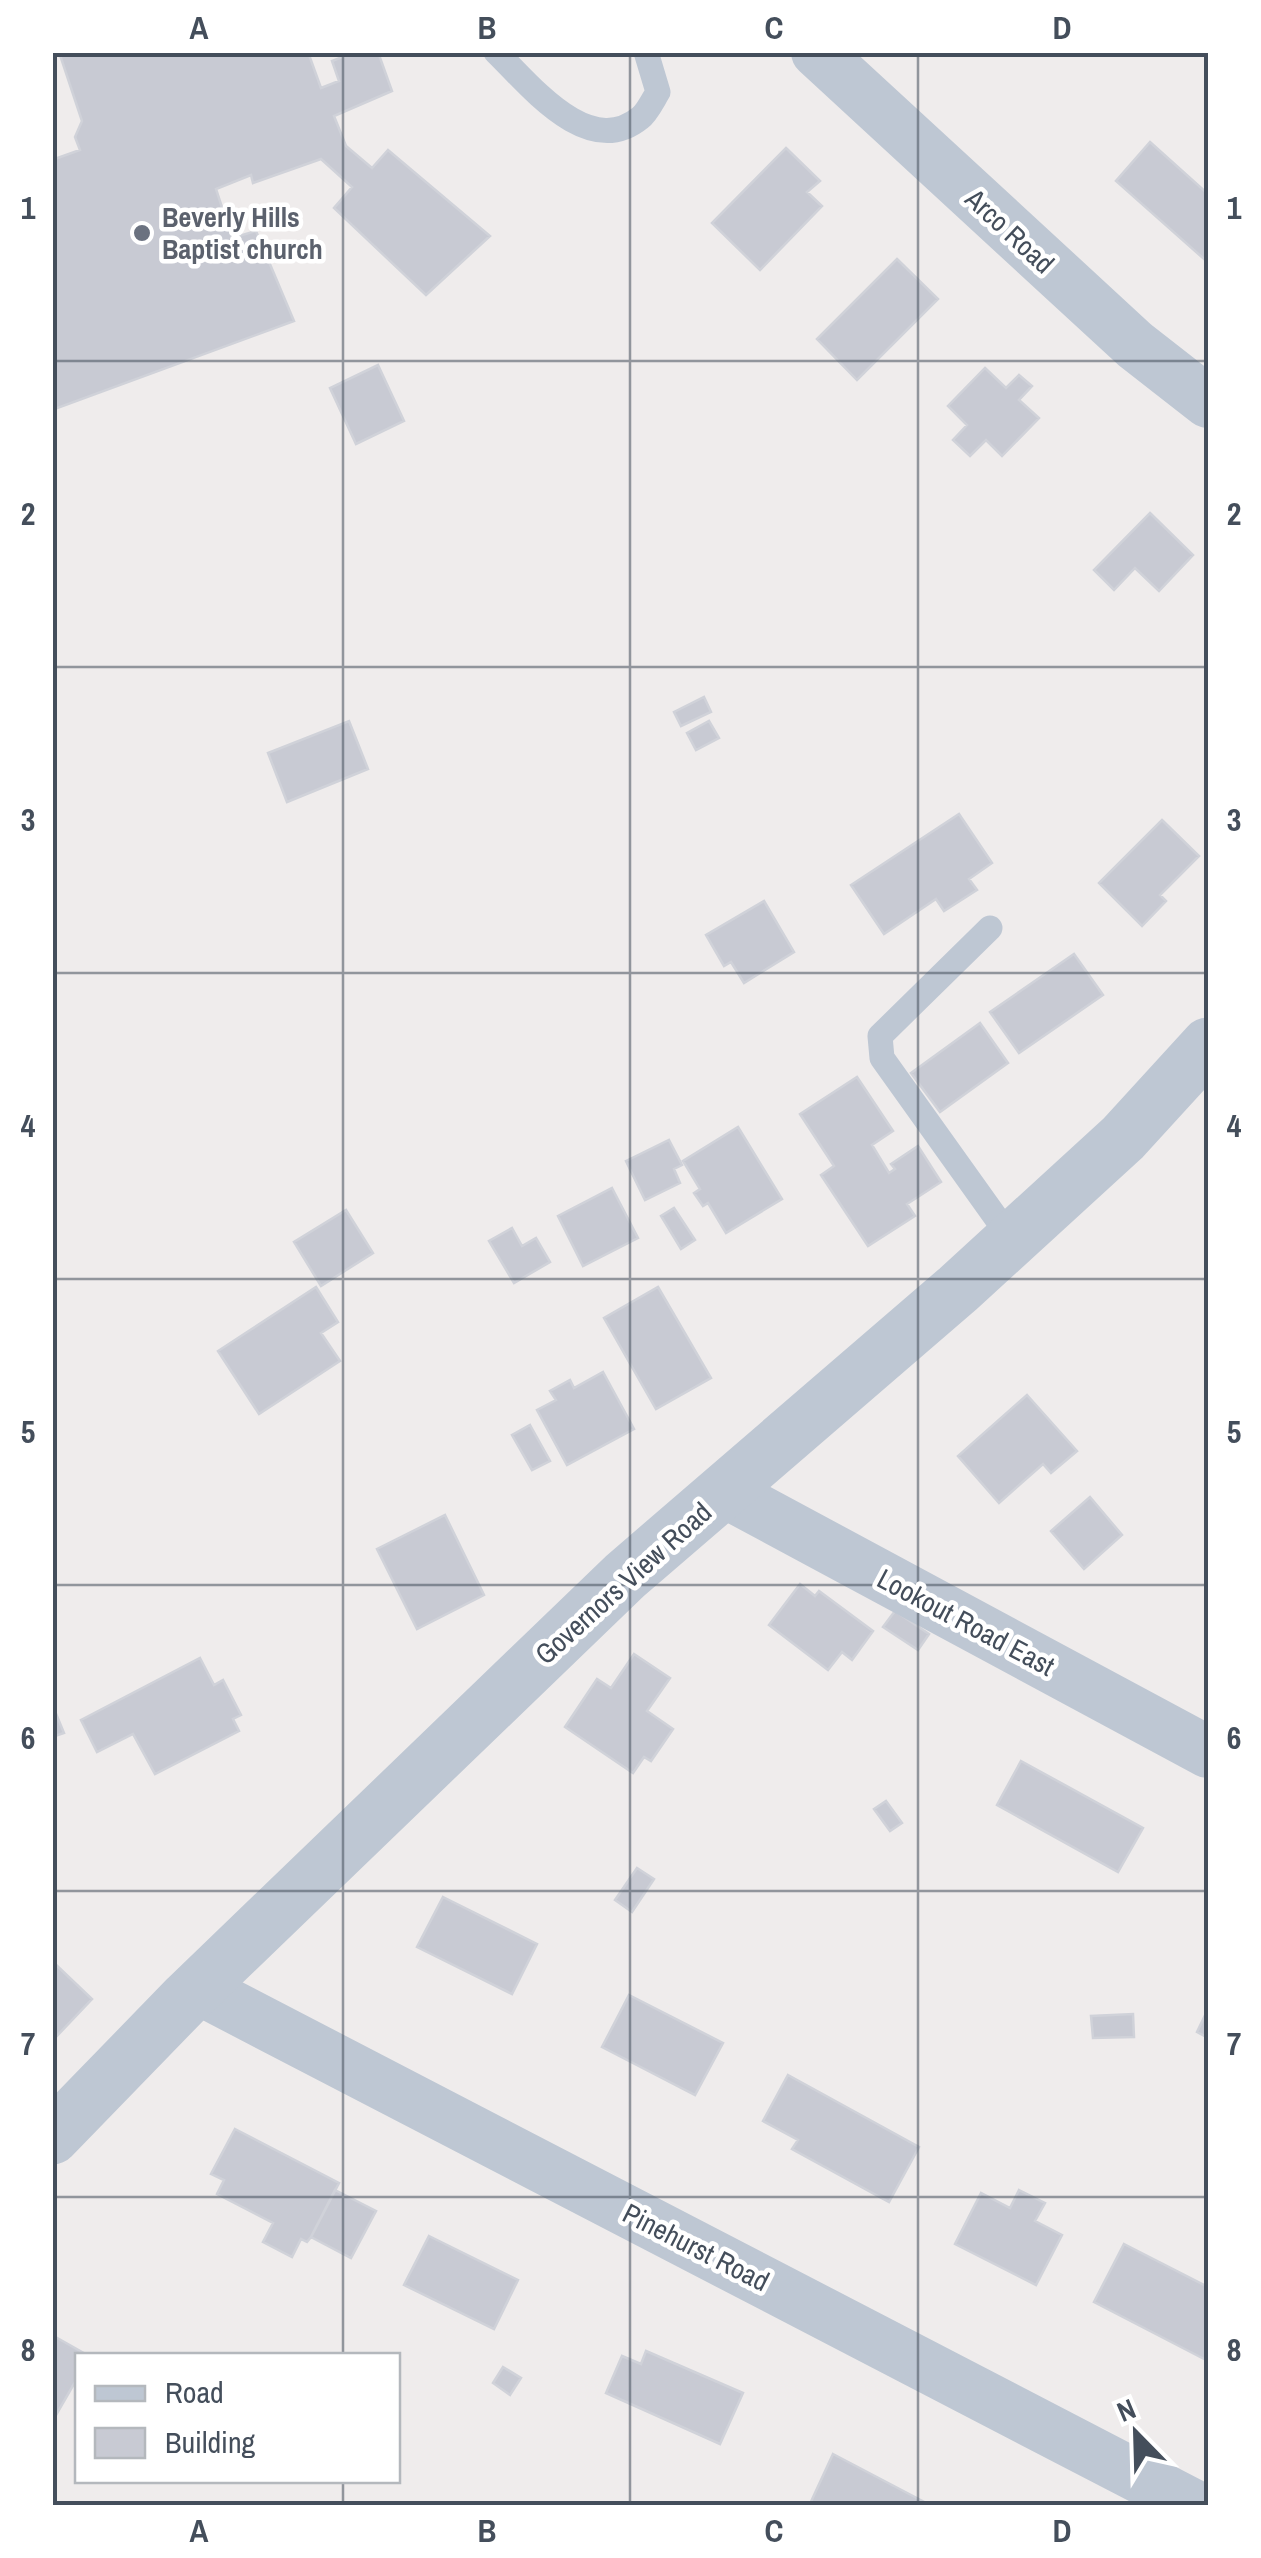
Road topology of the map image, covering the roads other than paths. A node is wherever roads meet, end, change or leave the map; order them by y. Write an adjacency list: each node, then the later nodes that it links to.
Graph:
1 (496, 52): 2 (lane)
2 (646, 52)
3 (817, 52): 4 (street, Arco Road)
4 (1208, 402)
5 (990, 928): 7 (lane)
6 (1208, 1045): 7 (street, Governors View Road)
7 (1012, 1240): 8 (street, Governors View Road)
8 (723, 1492): 9 (street, Lookout Road East); 10 (street, Governors View Road)
9 (1208, 1752)
10 (197, 1988): 11 (street, Governors View Road); 12 (street, Pinehurst Road)
11 (52, 2137)
12 (1195, 2506)

